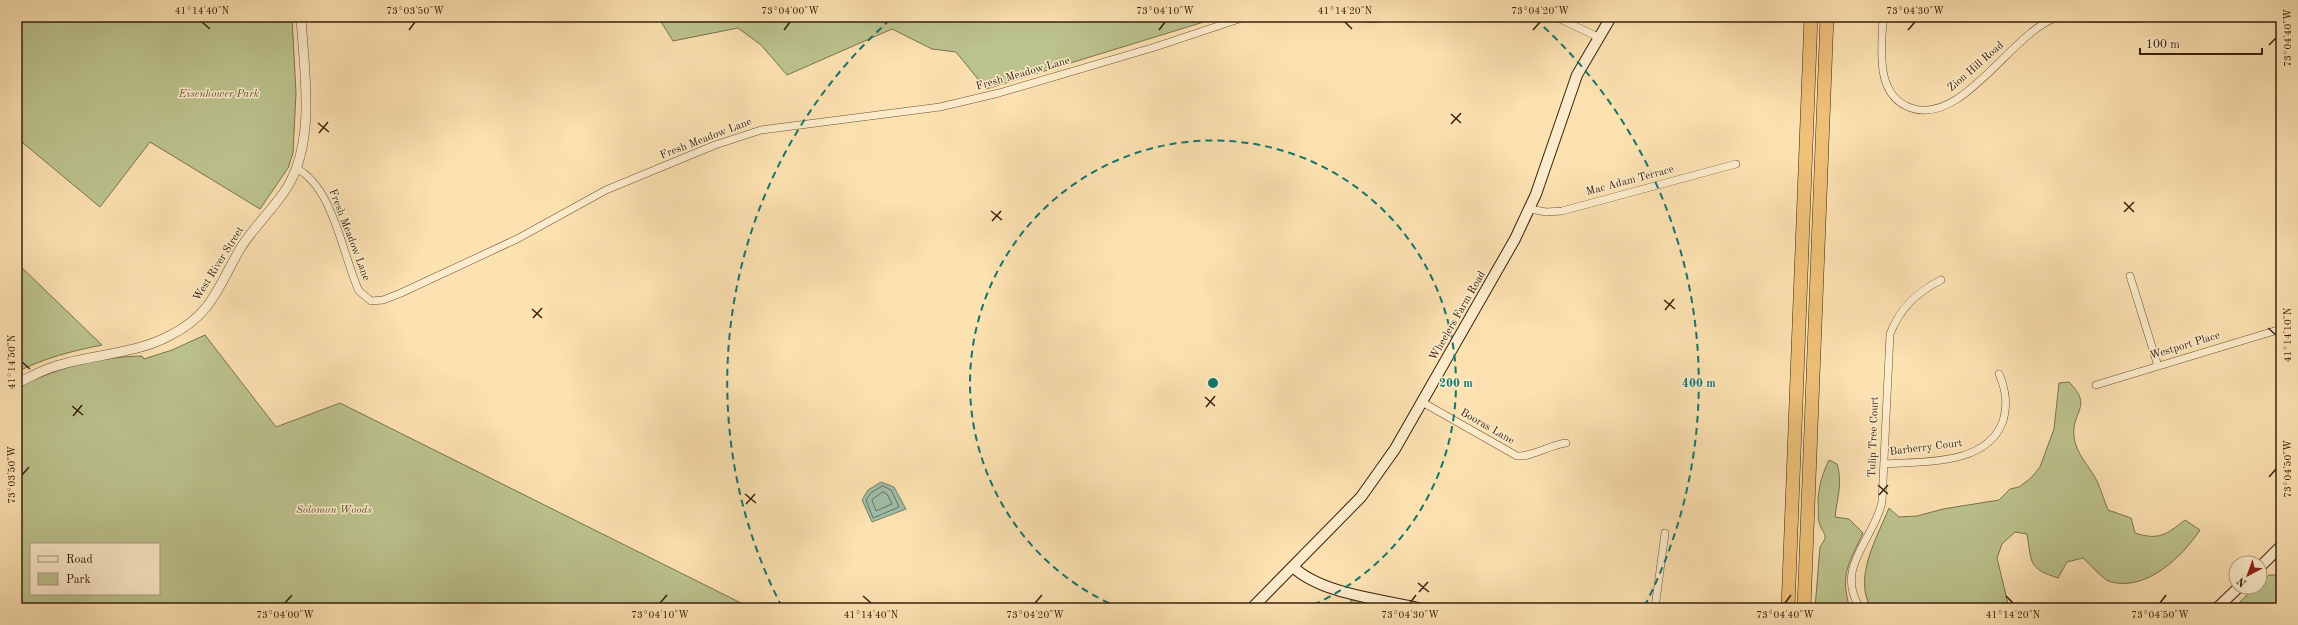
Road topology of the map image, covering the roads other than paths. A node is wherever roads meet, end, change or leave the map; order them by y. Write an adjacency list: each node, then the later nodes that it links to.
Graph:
1 (301, 17): 13 (street, West River Street)
2 (1245, 17): 13 (street, Fresh Meadow Lane)
3 (1354, 17): 4 (street)
4 (1394, 17)
5 (1556, 17): 11 (street)
6 (1611, 17): 11 (main road, Wheelers Farm Road)
7 (1811, 17): 33 (highway)
8 (1827, 17): 34 (highway)
9 (1883, 17): 10 (street, Zion Hill Road)
10 (2150, 17)
11 (1598, 37): 14 (main road, Wheelers Farm Road)
12 (1736, 164): 14 (street, Mac Adam Terrace)
13 (296, 168): 20 (street, West River Street)
14 (1530, 209): 22 (main road, Wheelers Farm Road)
15 (2130, 276): 18 (street)
16 (1941, 280): 24 (street, Tulip Tree Court)
17 (2281, 328): 18 (street, Westport Place)
18 (2158, 366): 21 (street, Westport Place)
19 (1999, 374): 24 (street, Barberry Court)
20 (17, 383)
21 (2096, 385)
22 (1422, 402): 23 (street, Booras Lane); 28 (main road, Wheelers Farm Road)
23 (1566, 443)
24 (1884, 464): 35 (street, Tulip Tree Court)
25 (1665, 533): 32 (street)
26 (2281, 546): 27 (main road)
27 (2268, 559)
28 (1293, 567): 30 (main road, Wheelers Farm Road); 31 (main road)
29 (2231, 595): 36 (main road)
30 (1252, 608)
31 (1418, 608)
32 (1655, 608)
33 (1788, 608)
34 (1804, 608)
35 (1860, 608)
36 (2217, 608)

